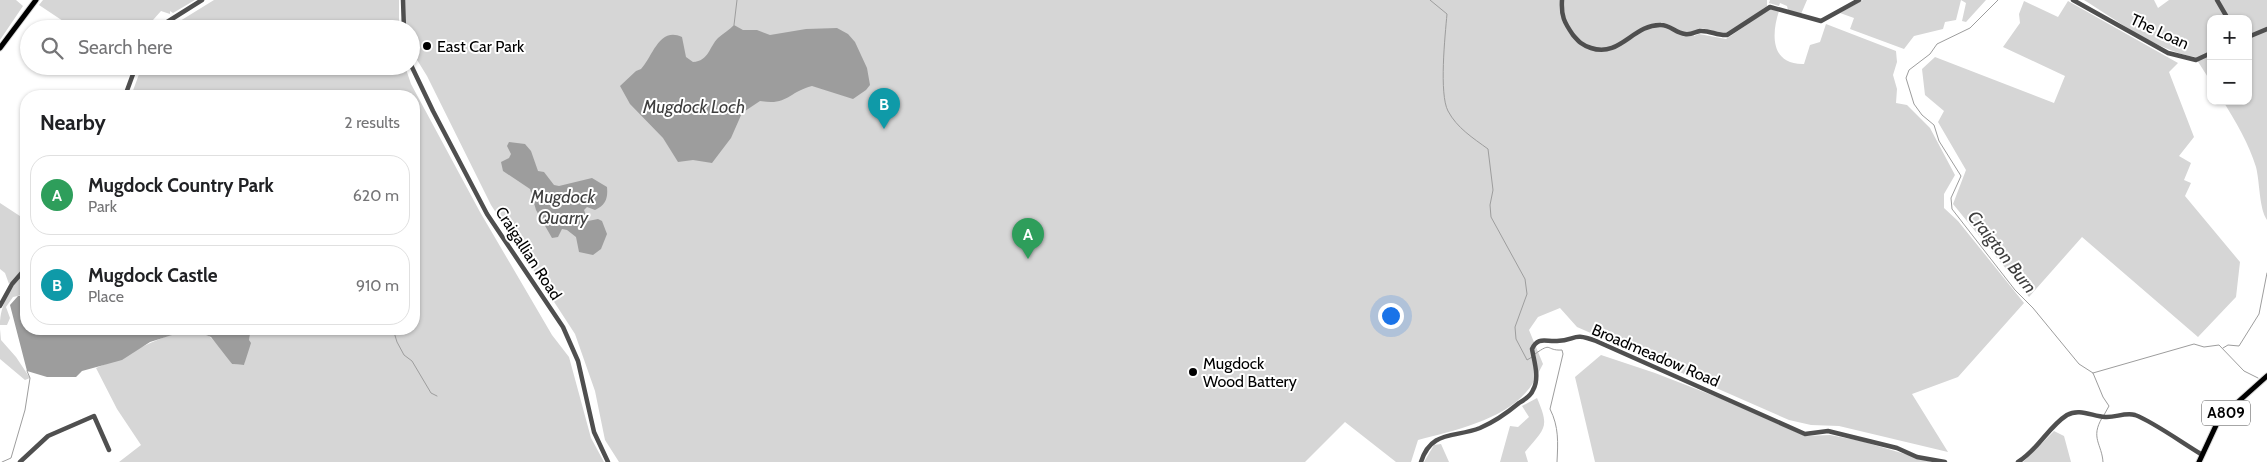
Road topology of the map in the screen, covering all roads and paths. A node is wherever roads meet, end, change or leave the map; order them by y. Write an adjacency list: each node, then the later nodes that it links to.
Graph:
1 (36, 0): 9 (main road)
2 (202, 0): 10 (street)
3 (403, 0): 11 (street)
4 (1562, 0): 5 (street)
5 (1859, 0)
6 (2073, 0): 16 (street, The Loan)
7 (2217, 0): 8 (street)
8 (2226, 15)
9 (21, 20)
10 (170, 20)
11 (404, 20)
12 (20, 21): 15 (main road)
13 (2267, 29): 14 (street)
14 (2252, 35)
15 (0, 48)
16 (2207, 55)
17 (133, 75): 19 (street)
18 (416, 75): 26 (street, Craigallian Road)
19 (127, 90)
20 (20, 275): 21 (street)
21 (0, 306)
22 (2267, 376): 24 (main road, A809)
23 (109, 450): 25 (street)
24 (2201, 454): 29 (street); 30 (main road, A809)
25 (20, 462)
26 (608, 462)
27 (1421, 462): 28 (street, Broadmeadow Road)
28 (1945, 462)
29 (2018, 462)
30 (2199, 462)

